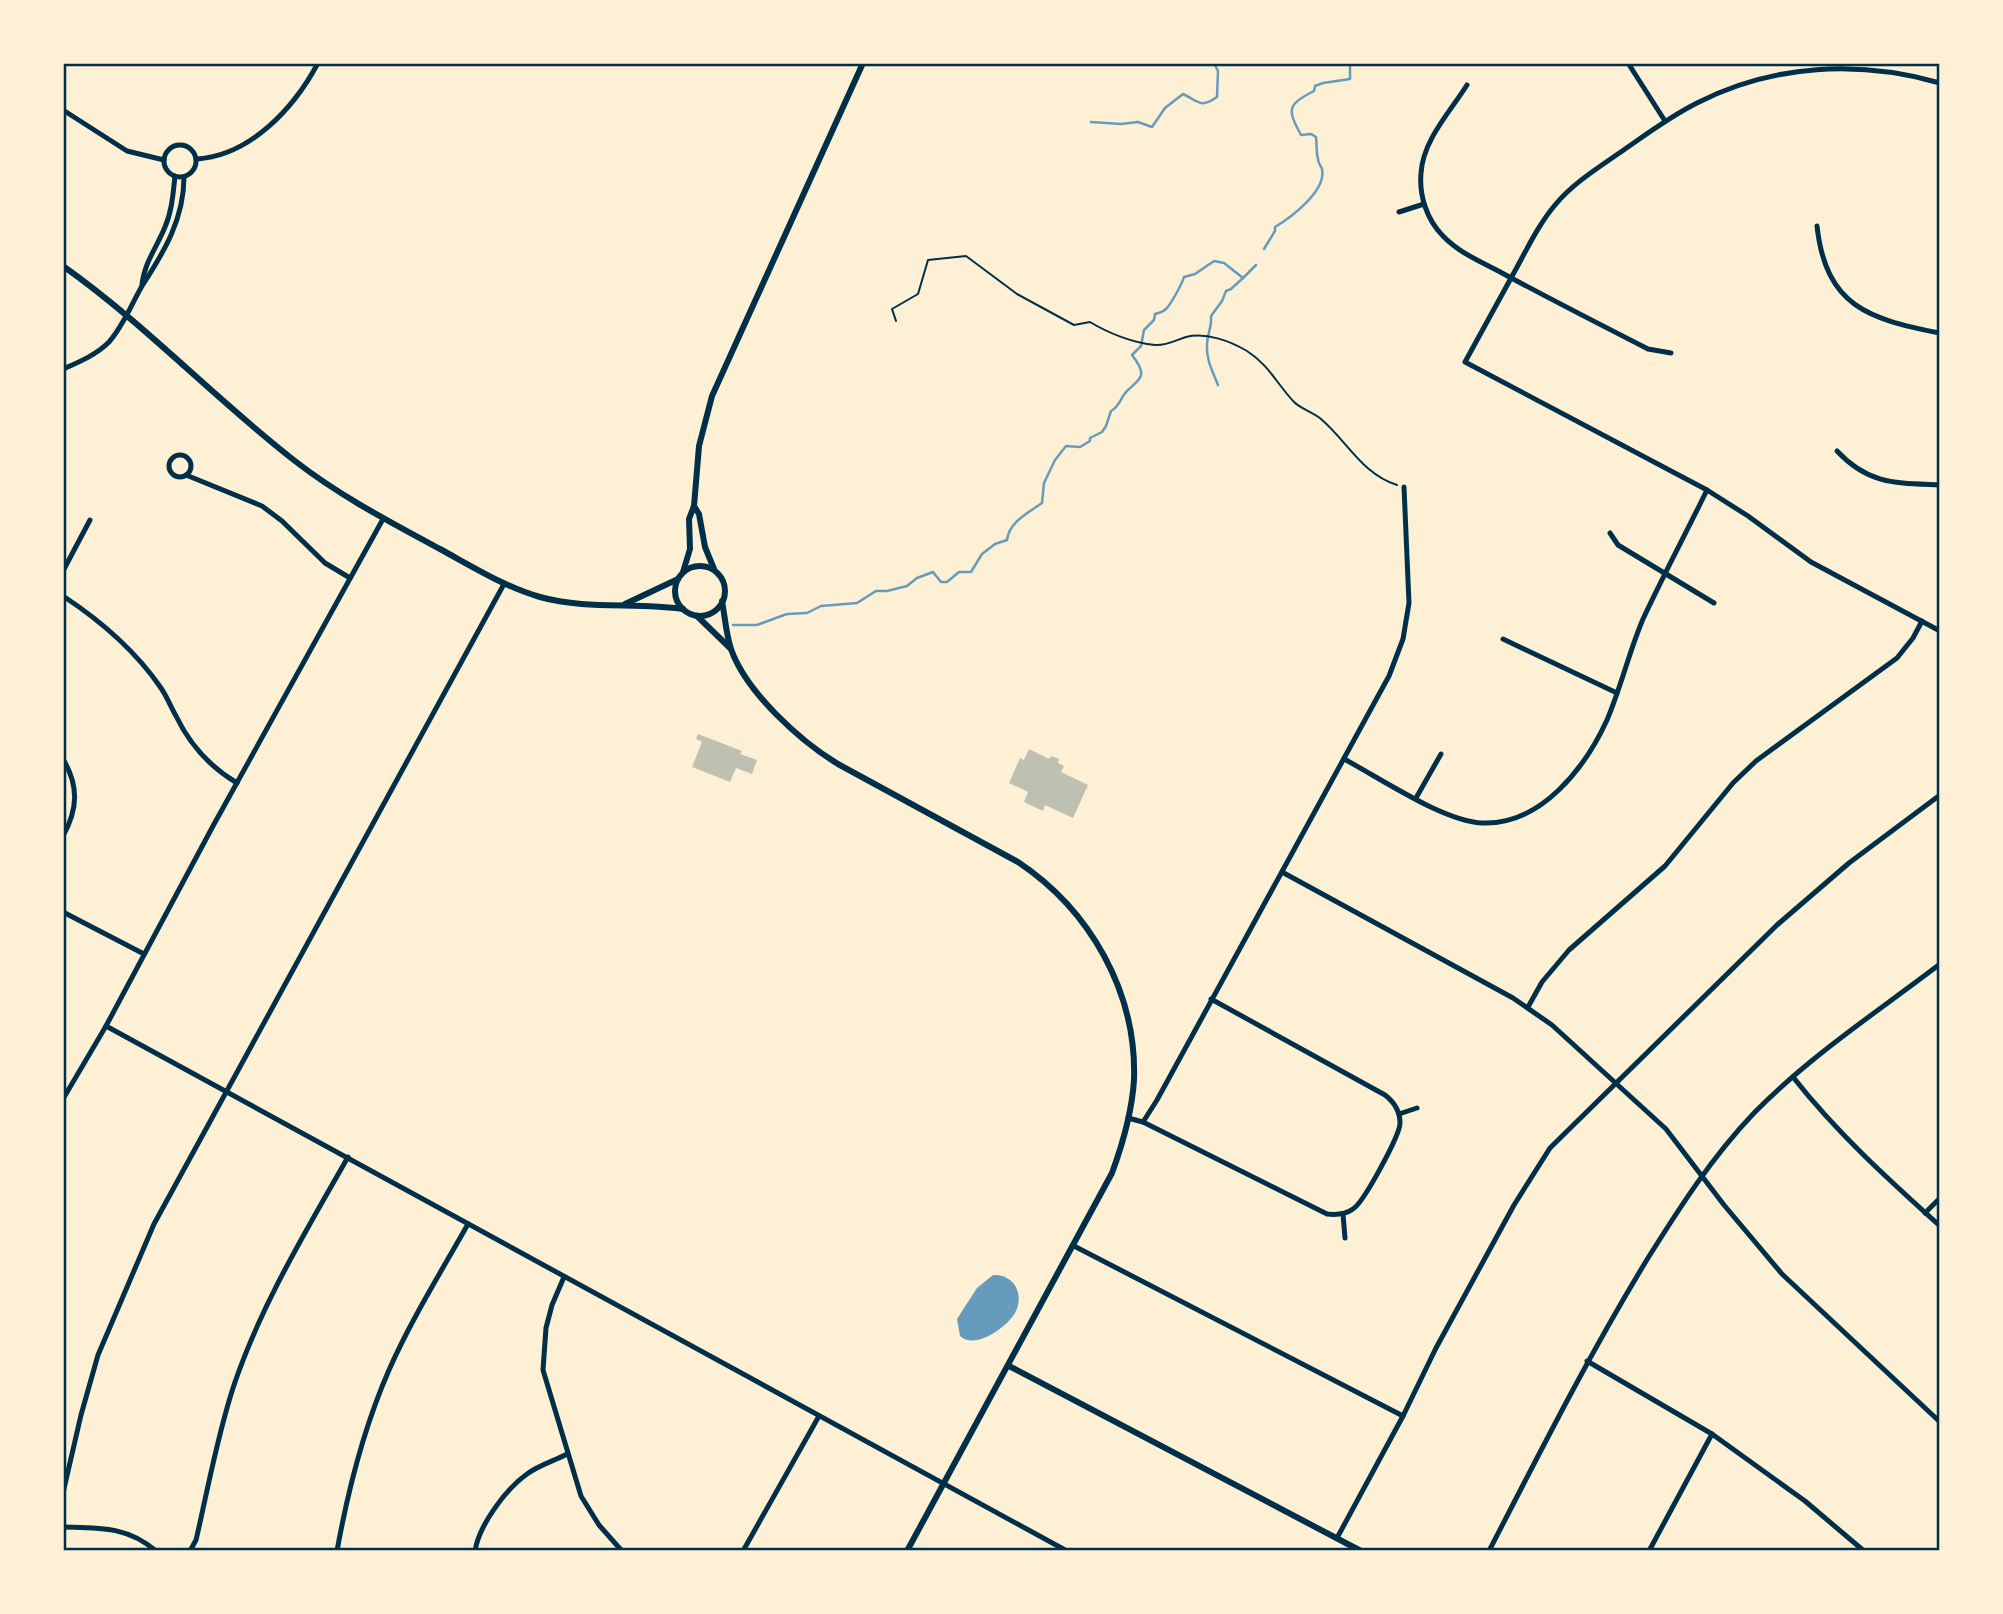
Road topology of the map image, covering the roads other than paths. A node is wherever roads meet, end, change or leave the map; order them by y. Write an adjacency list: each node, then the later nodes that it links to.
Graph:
1 (318, 63): 9 (street)
2 (863, 63): 28 (street)
3 (1628, 63): 8 (street)
4 (1836, 65): 5 (street); 8 (street)
5 (1940, 83)
6 (1468, 85): 13 (street)
7 (63, 110): 10 (street)
8 (1665, 121): 17 (street)
9 (197, 159): 10 (street); 12 (street)
10 (164, 160): 11 (street)
11 (175, 176): 12 (street); 18 (street)
12 (184, 177): 18 (street)
13 (1424, 204): 14 (street); 17 (street)
14 (1399, 212)
15 (1817, 226): 20 (street)
16 (63, 266): 19 (street)
17 (1511, 278): 21 (street); 27 (street)
18 (142, 288): 19 (street)
19 (127, 317): 22 (street); 29 (street)
20 (1940, 333)
21 (1671, 353)
22 (63, 369)
23 (1837, 451): 25 (street)
24 (186, 475): 24 (street); 36 (street)
25 (1940, 485)
26 (1404, 487): 52 (street)
27 (1707, 490): 35 (street); 45 (street)
28 (694, 506): 33 (street); 34 (street)
29 (383, 519): 36 (street); 38 (street)
30 (90, 520): 32 (street)
31 (1610, 533): 35 (street)
32 (63, 571)
33 (715, 571): 34 (street); 40 (street)
34 (683, 572): 37 (street)
35 (1665, 575): 41 (street); 49 (street)
36 (350, 578): 53 (street)
37 (678, 579): 42 (street); 43 (street)
38 (504, 584): 42 (street); 66 (street)
39 (63, 596): 53 (street)
40 (722, 601): 44 (street); 48 (street)
41 (1714, 603)
42 (625, 604): 43 (street)
43 (683, 609): 44 (street)
44 (697, 616): 48 (street)
45 (1922, 621): 46 (street); 62 (street)
46 (1940, 631)
47 (1503, 639): 49 (street)
48 (730, 648): 70 (street)
49 (1617, 693): 55 (street)
50 (1441, 754): 55 (street)
51 (63, 759): 56 (street)
52 (1344, 759): 55 (street); 57 (street)
53 (237, 783): 59 (street)
54 (1940, 795): 65 (street)
55 (1416, 798)
56 (63, 836)
57 (1282, 872): 61 (street); 62 (street)
58 (63, 912): 59 (street)
59 (144, 954): 63 (street)
60 (1940, 964): 64 (street)
61 (1212, 999): 69 (street); 71 (street)
62 (1528, 1007): 65 (street)
63 (106, 1026): 66 (street); 67 (street)
64 (1793, 1077): 73 (street); 75 (street)
65 (1616, 1082): 73 (street); 85 (street)
66 (224, 1092): 72 (street); 90 (street)
67 (63, 1099)
68 (1417, 1108): 69 (street)
69 (1399, 1114): 76 (street)
70 (1128, 1118): 71 (street); 80 (street)
71 (1143, 1122): 76 (street)
72 (348, 1157): 77 (street); 94 (street)
73 (1702, 1175): 82 (street); 86 (street)
74 (1940, 1198): 75 (street)
75 (1925, 1213): 78 (street)
76 (1343, 1214): 79 (street)
77 (468, 1224): 81 (street); 95 (street)
78 (1940, 1226)
79 (1345, 1238)
80 (1074, 1246): 83 (street); 85 (street)
81 (564, 1277): 84 (street); 88 (street)
82 (1587, 1362): 87 (street); 102 (street)
83 (1009, 1366): 89 (street); 92 (street)
84 (819, 1416): 89 (street); 98 (street)
85 (1403, 1416): 92 (street)
86 (1940, 1422)
87 (1712, 1434): 103 (street); 104 (street)
88 (567, 1454): 96 (street); 97 (street)
89 (943, 1485): 99 (street); 100 (street)
90 (63, 1493)
91 (63, 1527): 93 (street)
92 (1337, 1538): 101 (street)
93 (156, 1551)
94 (190, 1551)
95 (337, 1551)
96 (475, 1551)
97 (622, 1551)
98 (743, 1551)
99 (907, 1551)
100 (1067, 1551)
101 (1361, 1551)
102 (1489, 1551)
103 (1649, 1551)
104 (1864, 1551)

